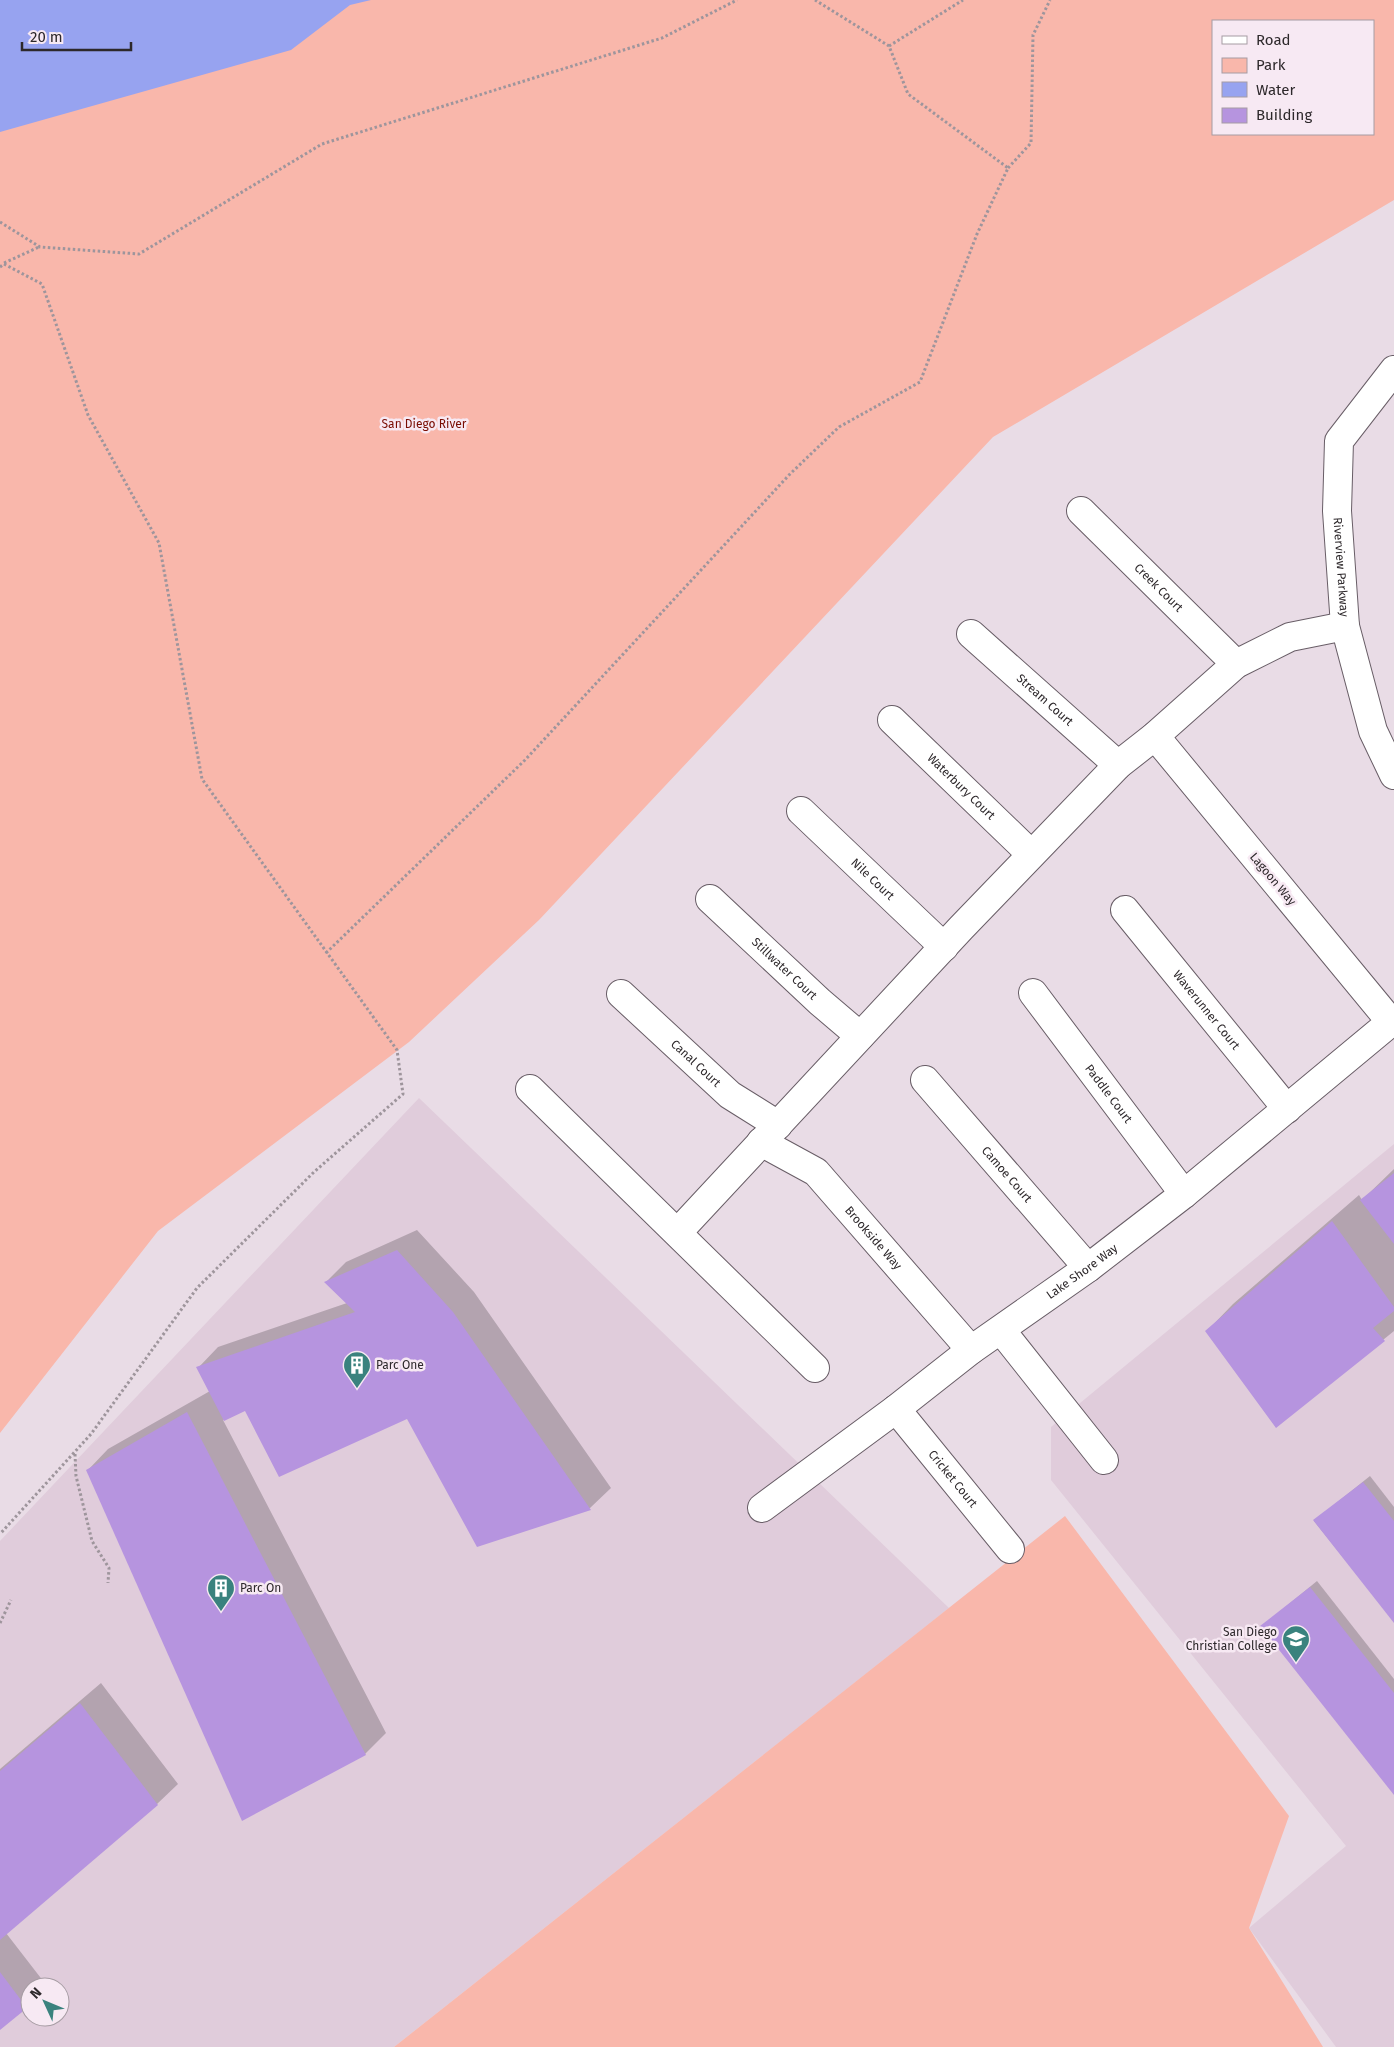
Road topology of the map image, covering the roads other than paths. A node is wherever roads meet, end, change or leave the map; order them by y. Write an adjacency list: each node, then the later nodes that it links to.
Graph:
1 (1394, 370): 3 (street, Riverview Parkway)
2 (1081, 511): 5 (street, Creek Court)
3 (1346, 626): 5 (street); 9 (street, Riverview Parkway)
4 (971, 634): 8 (street, Stream Court)
5 (1236, 664): 7 (street)
6 (892, 720): 11 (street, Waterbury Court)
7 (1155, 736): 8 (street); 17 (street, Lagoon Way)
8 (1118, 766): 11 (street)
9 (1394, 775)
10 (801, 811): 14 (street, Nile Court)
11 (1031, 854): 14 (street)
12 (710, 899): 18 (street, Stillwater Court)
13 (1125, 910): 21 (street, Waverunner Court)
14 (944, 947): 18 (street)
15 (621, 994): 22 (street, Canal Court)
16 (1033, 994): 23 (street, Paddle Court)
17 (1391, 1022): 21 (street, Lake Shore Way)
18 (860, 1036): 22 (street)
19 (925, 1080): 25 (street, Camoe Court)
20 (530, 1089): 24 (street)
21 (1287, 1109): 23 (street, Lake Shore Way)
22 (770, 1134): 24 (street); 27 (street, Brookside Way)
23 (1184, 1194): 25 (street, Lake Shore Way)
24 (678, 1232): 28 (street)
25 (1088, 1268): 26 (street, Lake Shore Way)
26 (1000, 1330): 27 (street, Lake Shore Way); 30 (street)
27 (971, 1350): 29 (street, Lake Shore Way)
28 (815, 1368)
29 (896, 1409): 31 (street, Lake Shore Way); 32 (street, Cricket Court)
30 (1104, 1460)
31 (762, 1508)
32 (1010, 1548)

